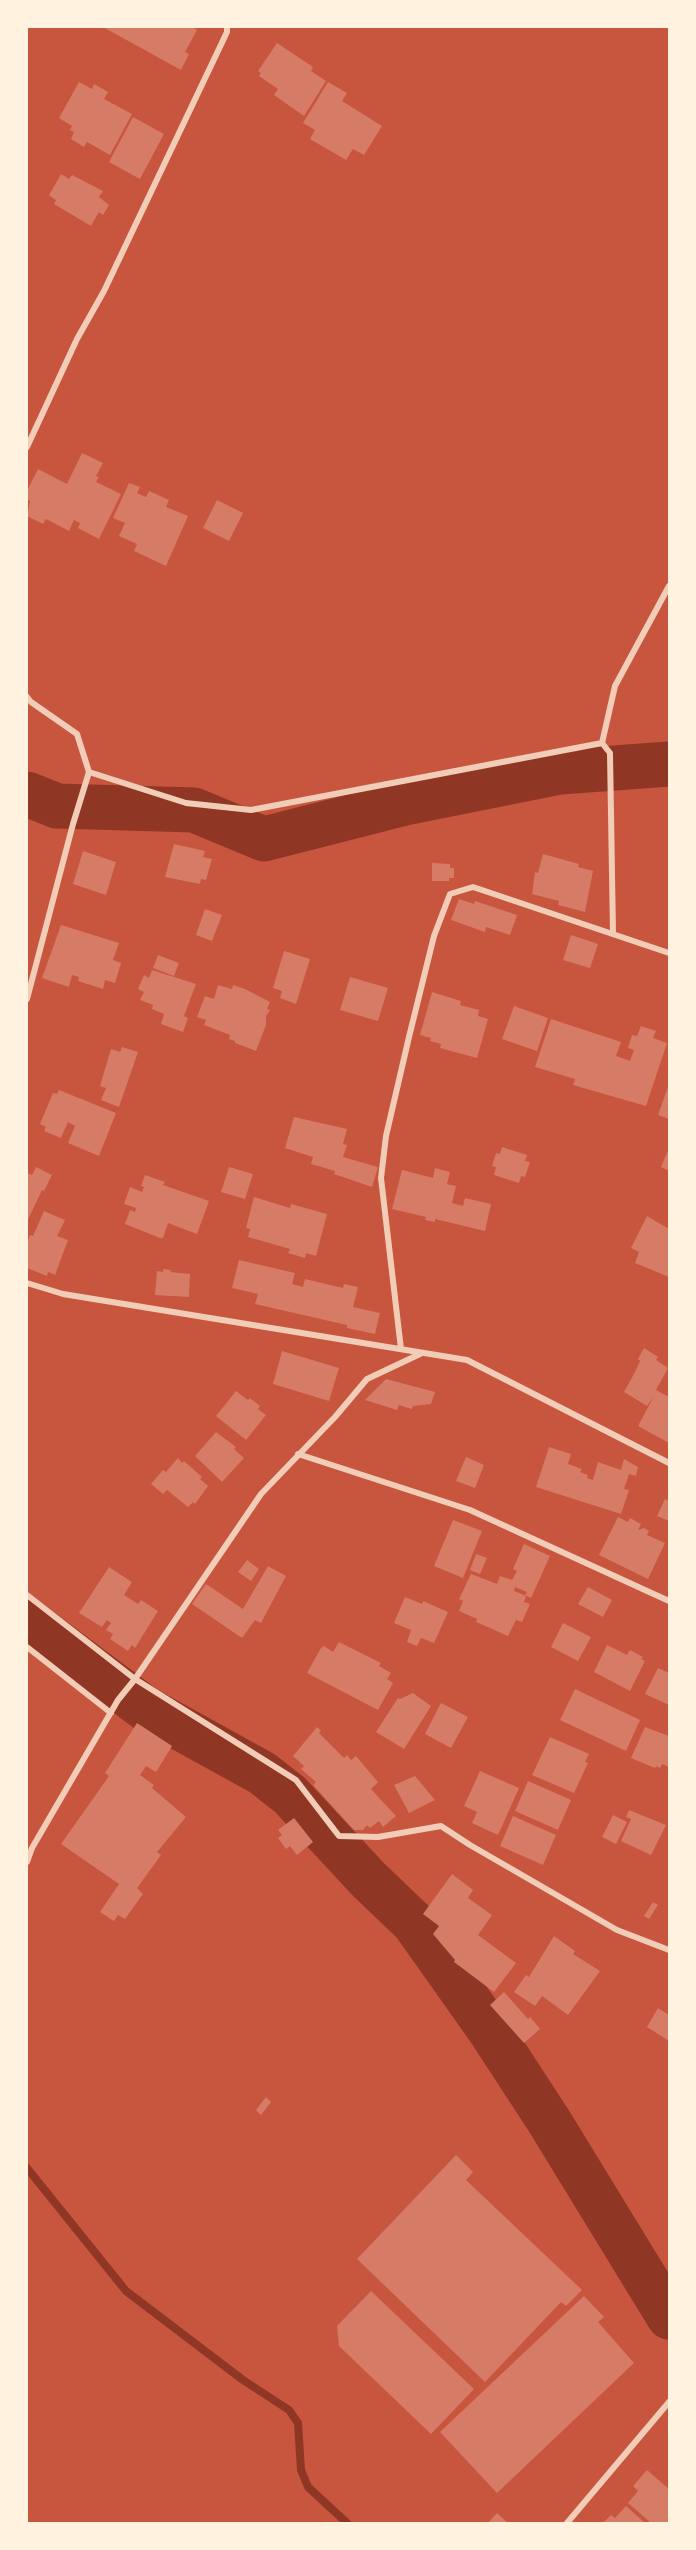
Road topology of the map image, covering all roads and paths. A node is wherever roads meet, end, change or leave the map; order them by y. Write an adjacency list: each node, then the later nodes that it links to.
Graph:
1 (227, 27): 2 (street)
2 (27, 447)
3 (669, 586): 5 (street)
4 (27, 697): 6 (street)
5 (602, 743): 6 (street); 7 (street)
6 (89, 772): 9 (street)
7 (614, 934): 8 (street); 11 (street)
8 (669, 953)
9 (27, 999)
10 (27, 1283): 11 (street)
11 (401, 1349): 12 (street)
12 (421, 1353): 13 (street); 14 (street)
13 (298, 1454): 16 (street); 18 (street)
14 (669, 1463)
15 (27, 1595): 18 (street)
16 (669, 1601)
17 (27, 1647): 19 (street)
18 (135, 1679): 19 (street); 21 (street)
19 (111, 1713): 20 (street)
20 (27, 1862)
21 (669, 1950)
22 (669, 2402): 23 (street)
23 (567, 2523)

